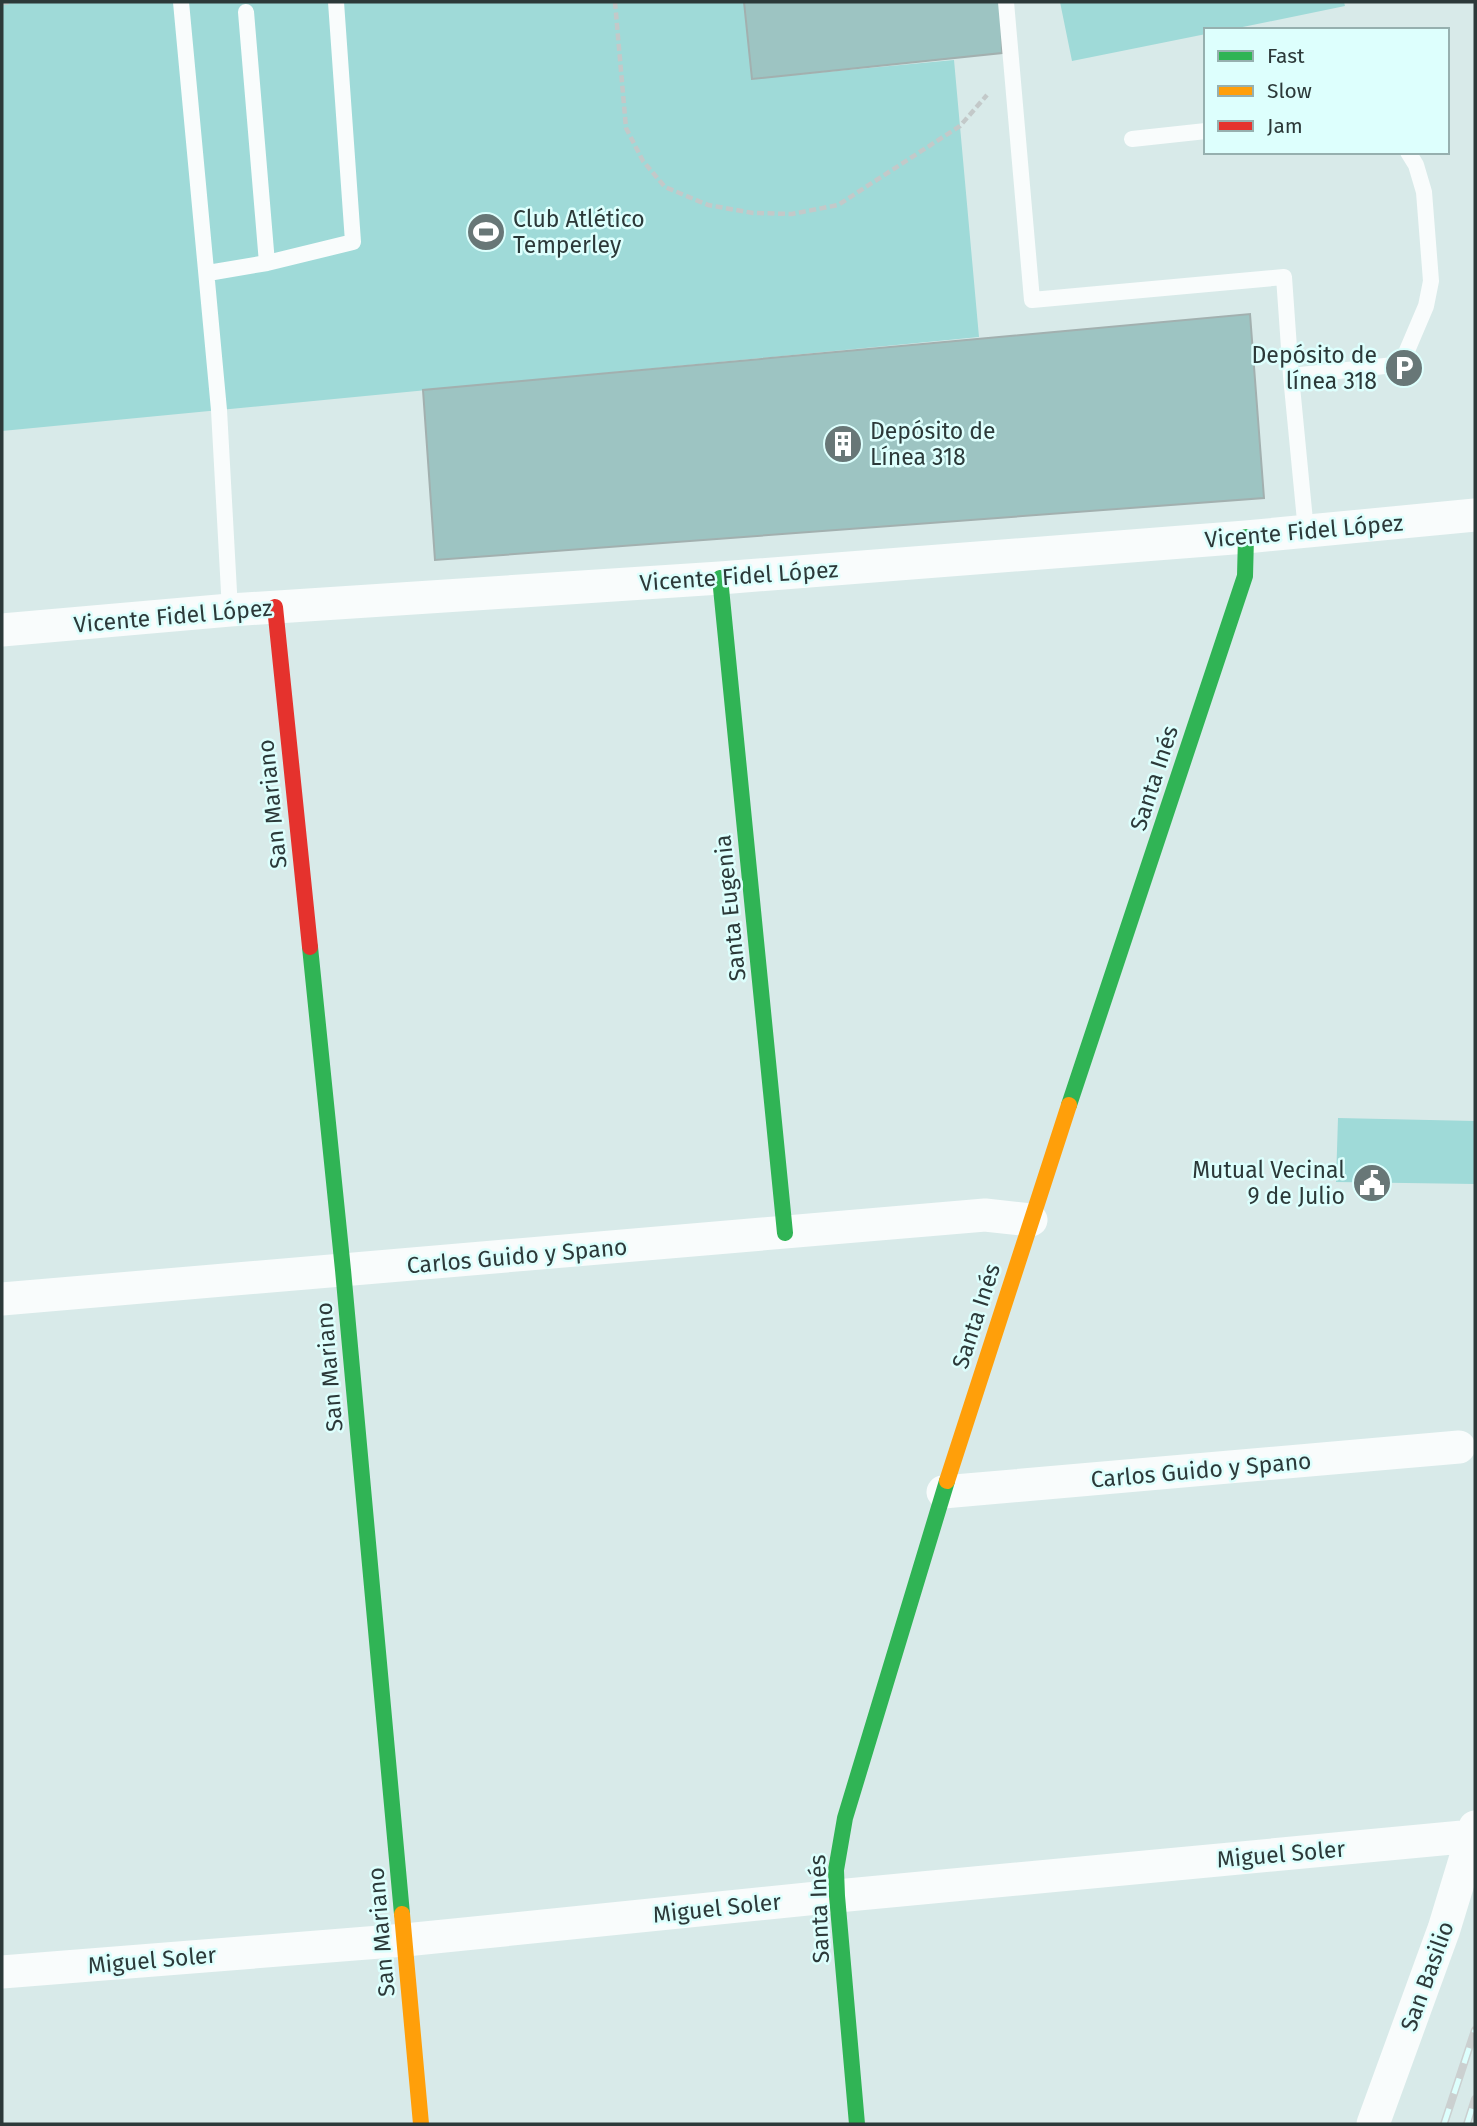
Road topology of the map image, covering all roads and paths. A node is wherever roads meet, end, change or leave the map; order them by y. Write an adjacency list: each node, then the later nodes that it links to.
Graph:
1 (13, 2): 6 (path)
2 (181, 2): 13 (lane)
3 (336, 2): 12 (lane)
4 (615, 2): 8 (path)
5 (1006, 2): 8 (lane)
6 (2, 3)
7 (246, 12): 12 (lane)
8 (1013, 65): 14 (lane)
9 (1204, 131): 10 (lane)
10 (1132, 139)
11 (1409, 154): 14 (lane)
12 (267, 263): 13 (lane)
13 (208, 273): 20 (lane)
14 (1291, 376): 16 (lane)
15 (1475, 515): 16 (street, Vicente Fidel López)
16 (1306, 531): 17 (street, Vicente Fidel López)
17 (1246, 537): 18 (street, Vicente Fidel López); 22 (street, Santa Inés)
18 (720, 578): 19 (street, Vicente Fidel López); 23 (street, Santa Eugenia)
19 (275, 607): 20 (street, Vicente Fidel López); 24 (street, San Mariano)
20 (230, 610): 21 (street, Vicente Fidel López)
21 (2, 630)
22 (1031, 1220): 23 (street, Carlos Guido y Spano); 27 (street, Santa Inés)
23 (785, 1233): 24 (street, Carlos Guido y Spano)
24 (343, 1270): 25 (street, Carlos Guido y Spano); 30 (street, San Mariano)
25 (2, 1298)
26 (1459, 1447): 27 (street, Carlos Guido y Spano)
27 (943, 1492): 29 (street, Santa Inés)
28 (1474, 1832): 29 (street, Miguel Soler); 34 (street, San Basilio)
29 (837, 1896): 30 (street, Miguel Soler); 33 (street, Santa Inés)
30 (405, 1940): 31 (street, Miguel Soler); 32 (street, San Mariano)
31 (2, 1972)
32 (421, 2124)
33 (857, 2124)
34 (1373, 2124)

